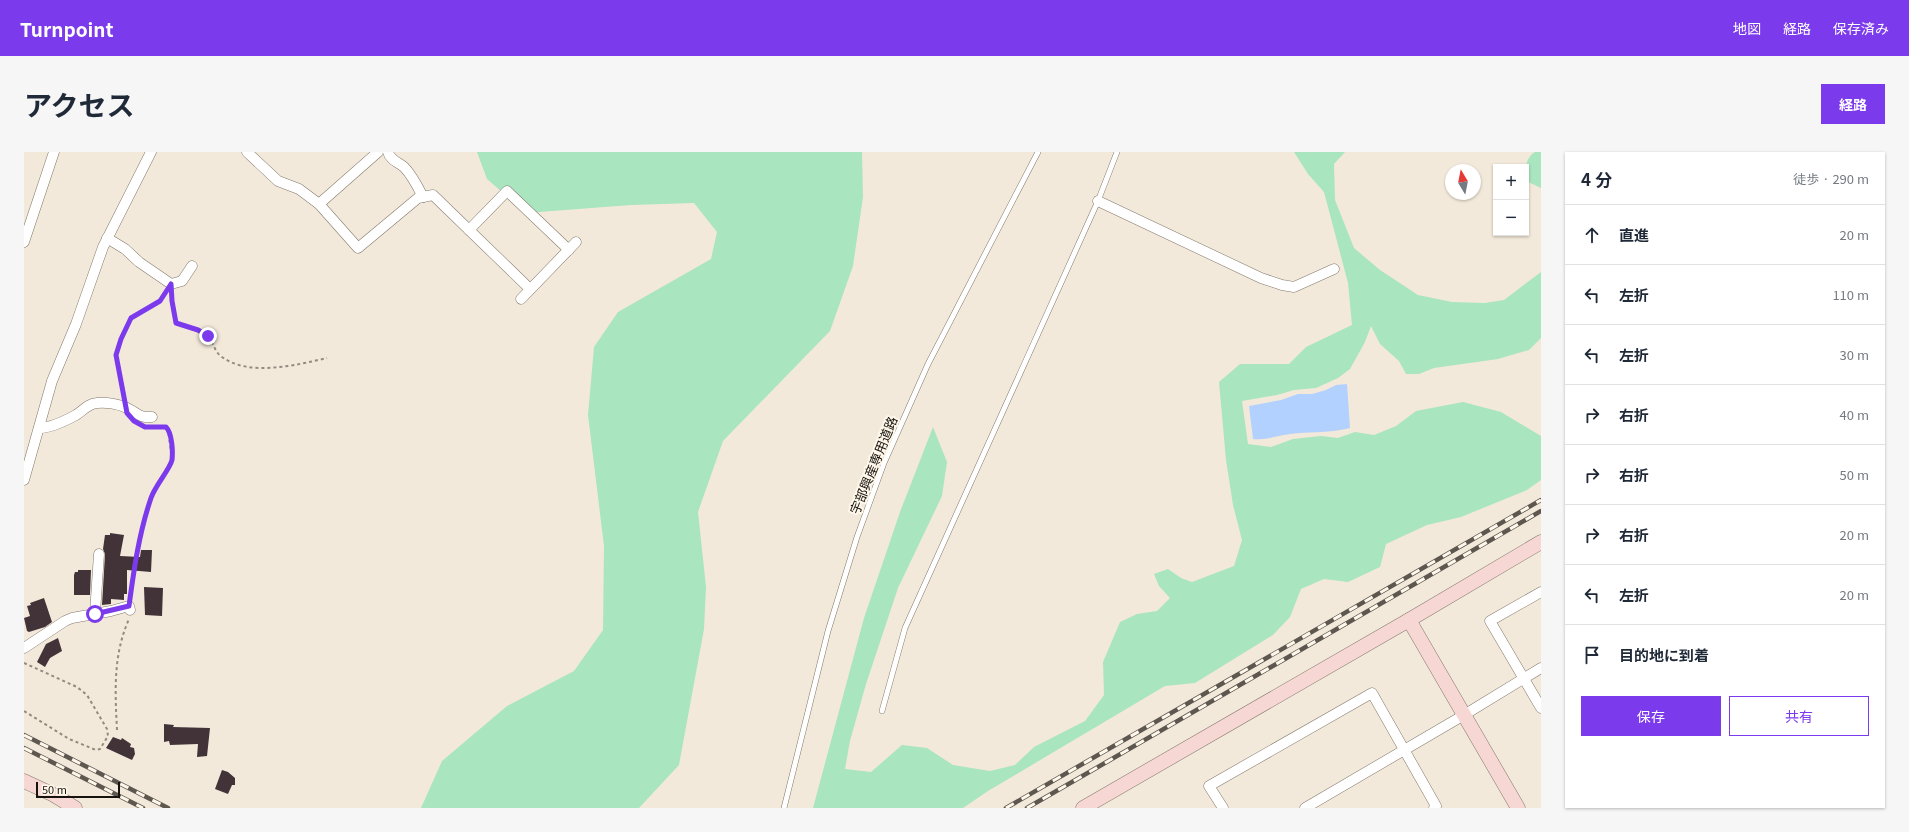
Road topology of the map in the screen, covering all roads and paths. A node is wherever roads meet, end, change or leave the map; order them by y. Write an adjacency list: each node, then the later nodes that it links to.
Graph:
1 (54, 152): 13 (street)
2 (151, 152): 12 (street)
3 (247, 152): 10 (street)
4 (378, 152): 10 (street)
5 (388, 152): 8 (street)
6 (1038, 152): 43 (lane, 宇部興産専用道路)
7 (1117, 152): 9 (lane)
8 (423, 197): 10 (street); 11 (street)
9 (1098, 201): 15 (street); 36 (lane)
10 (319, 204)
11 (469, 230): 17 (street); 17 (street)
12 (107, 238): 16 (street); 22 (street)
13 (24, 242)
14 (192, 266): 16 (street)
15 (1334, 269)
16 (171, 284): 19 (path); 20 (path)
17 (530, 289): 18 (street)
18 (521, 299)
19 (327, 358)
20 (126, 407): 21 (street); 22 (street)
21 (151, 423): 27 (path)
22 (39, 428): 23 (street)
23 (24, 480)
24 (1541, 542): 29 (street)
25 (99, 554): 28 (street)
26 (1541, 592): 33 (street)
27 (130, 608): 28 (street); 38 (path)
28 (95, 614): 30 (street)
29 (1409, 620): 37 (street); 44 (street)
30 (24, 648)
31 (24, 663): 35 (path)
32 (1541, 668): 33 (street)
33 (1523, 678): 34 (street); 37 (street)
34 (1541, 708)
35 (24, 711)
36 (882, 711)
37 (1464, 715): 39 (street); 48 (street)
38 (117, 730)
39 (1405, 750): 45 (street); 46 (street); 47 (street)
40 (24, 781): 41 (street); 42 (street)
41 (24, 784)
42 (75, 808)
43 (784, 808)
44 (1083, 808)
45 (1223, 808)
46 (1305, 808)
47 (1434, 808)
48 (1518, 808)

